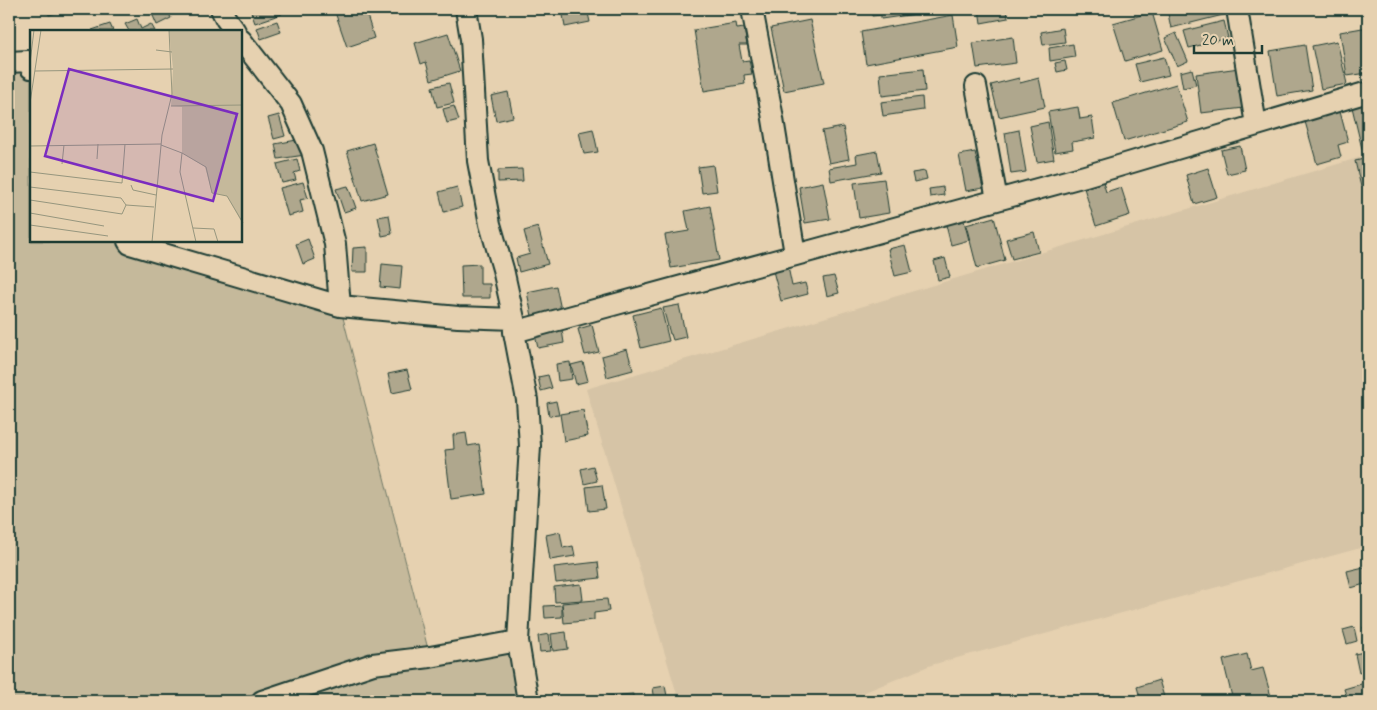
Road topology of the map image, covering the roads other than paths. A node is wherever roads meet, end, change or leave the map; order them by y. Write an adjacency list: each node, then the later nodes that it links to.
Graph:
1 (221, 9): 5 (street)
2 (466, 9): 16 (street)
3 (752, 9): 14 (street)
4 (1237, 9): 11 (street)
5 (234, 30)
6 (242, 41): 15 (street)
7 (9, 62): 8 (street)
8 (30, 66)
9 (976, 86): 12 (street)
10 (1368, 92): 11 (street)
11 (1256, 125): 12 (street)
12 (997, 200): 14 (street)
13 (129, 242): 15 (street)
14 (795, 254): 16 (street)
15 (340, 306): 16 (street)
16 (514, 326): 17 (street)
17 (518, 641): 18 (street); 19 (street)
18 (262, 701)
19 (528, 701)

